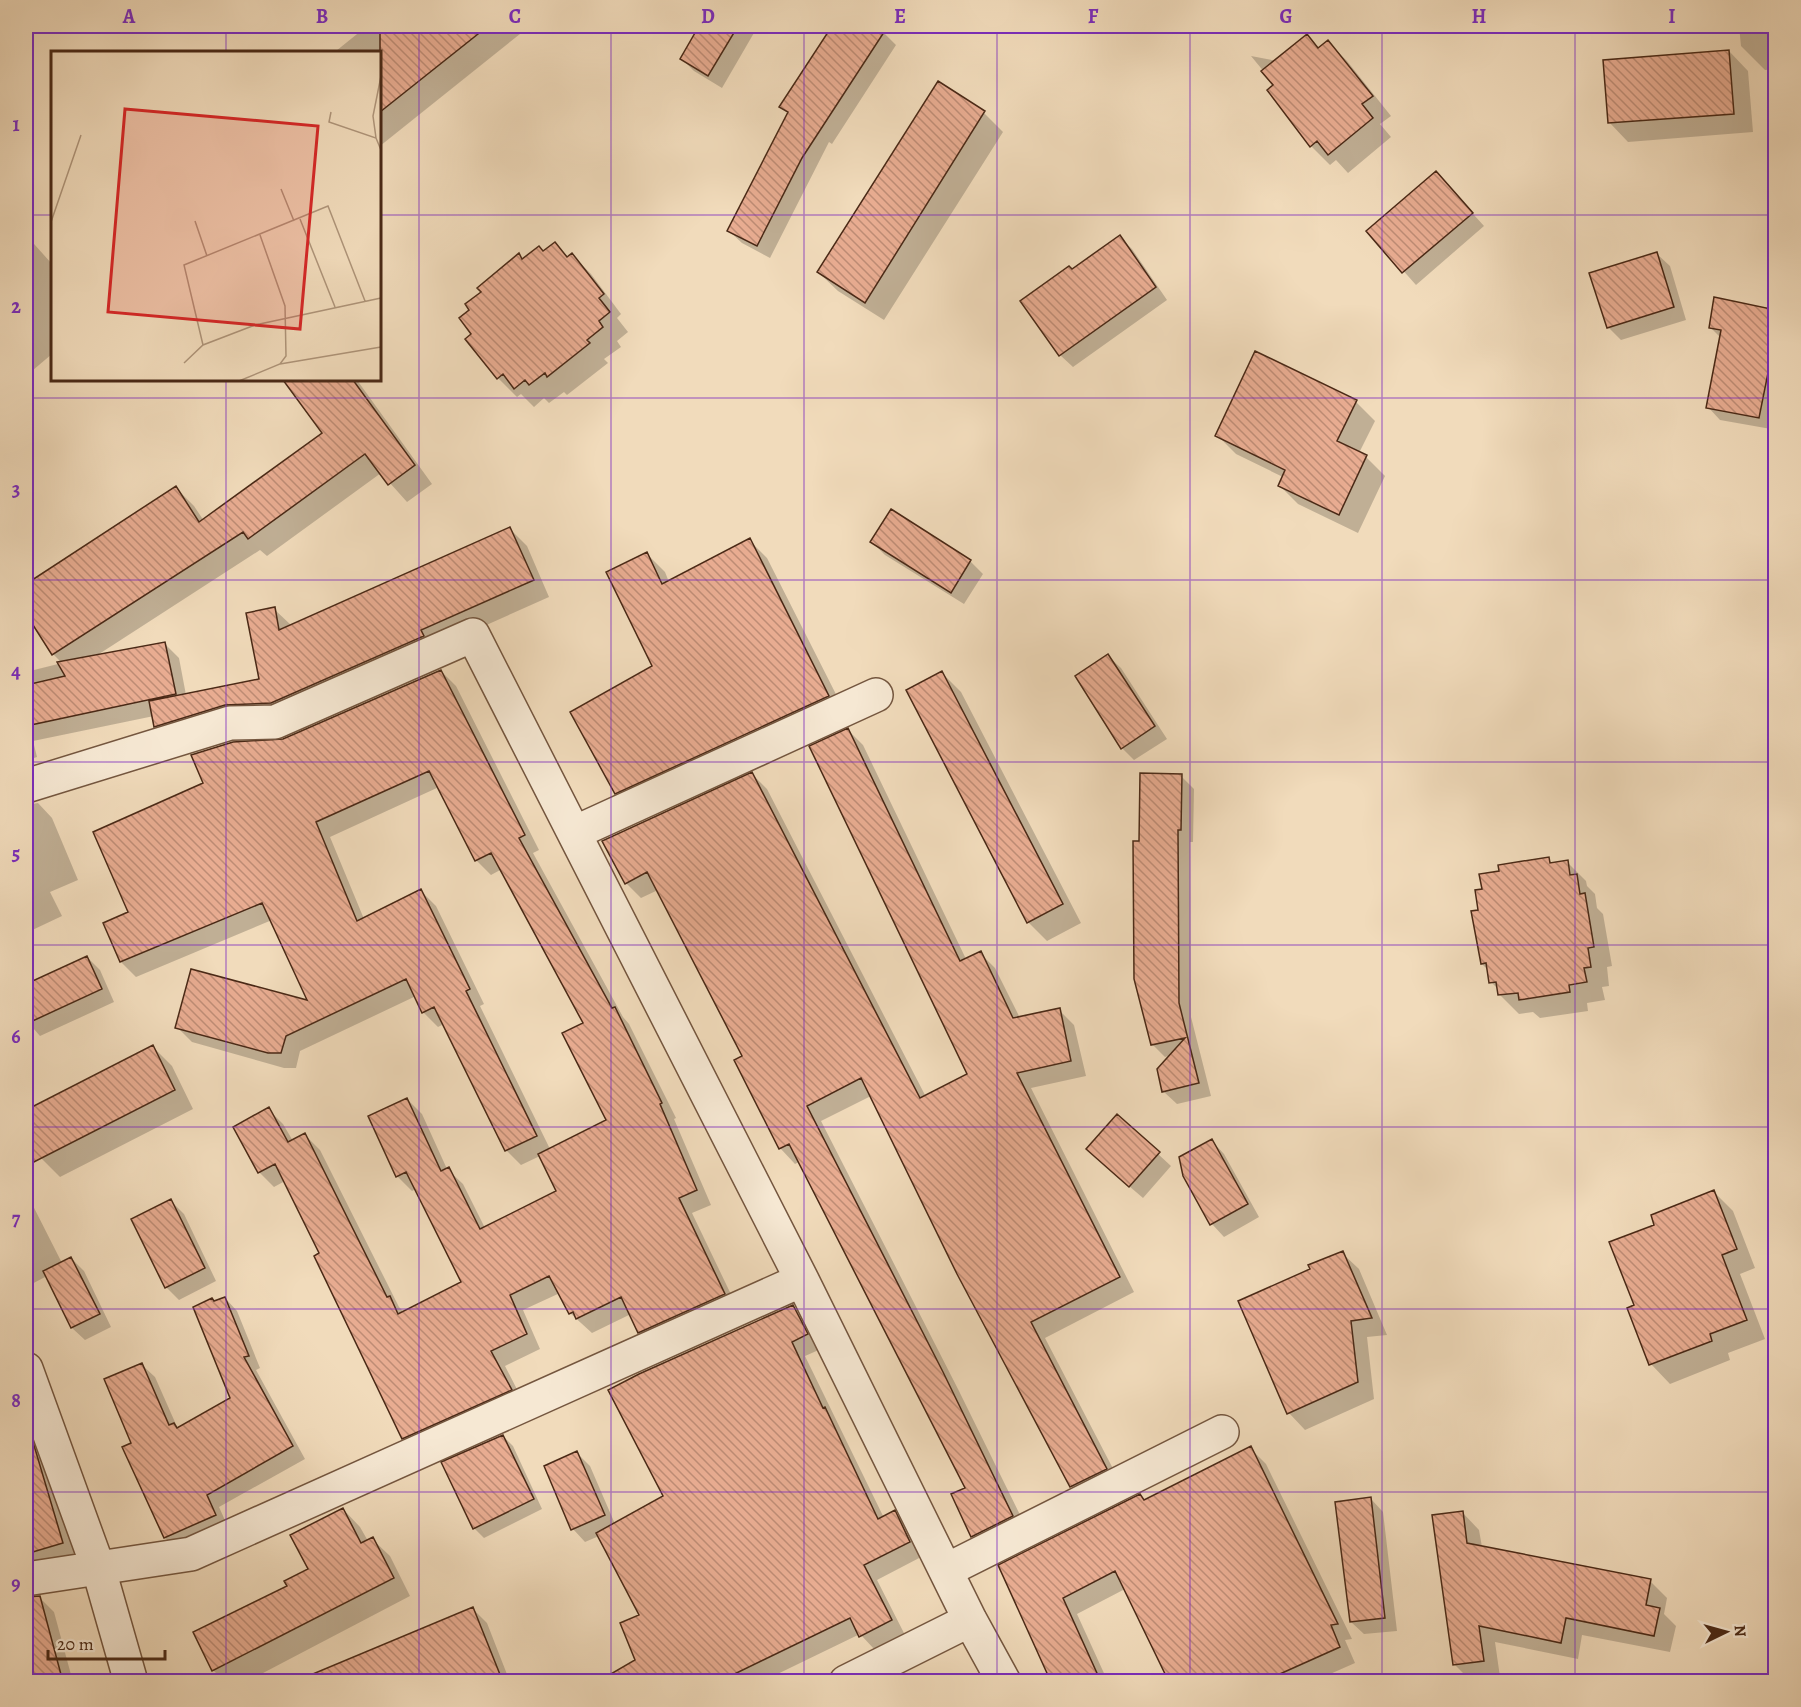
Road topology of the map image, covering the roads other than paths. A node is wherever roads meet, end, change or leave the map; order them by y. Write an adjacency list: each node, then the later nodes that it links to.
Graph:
1 (876, 695): 3 (street)
2 (26, 786): 3 (street)
3 (574, 833): 4 (street)
4 (802, 1280): 7 (street); 8 (street)
5 (26, 1369): 7 (street)
6 (1222, 1432): 8 (street)
7 (99, 1570): 9 (street); 11 (street)
8 (947, 1570): 10 (street)
9 (26, 1579)
10 (970, 1620): 12 (street); 13 (street)
11 (131, 1682)
12 (846, 1682)
13 (1004, 1682)

